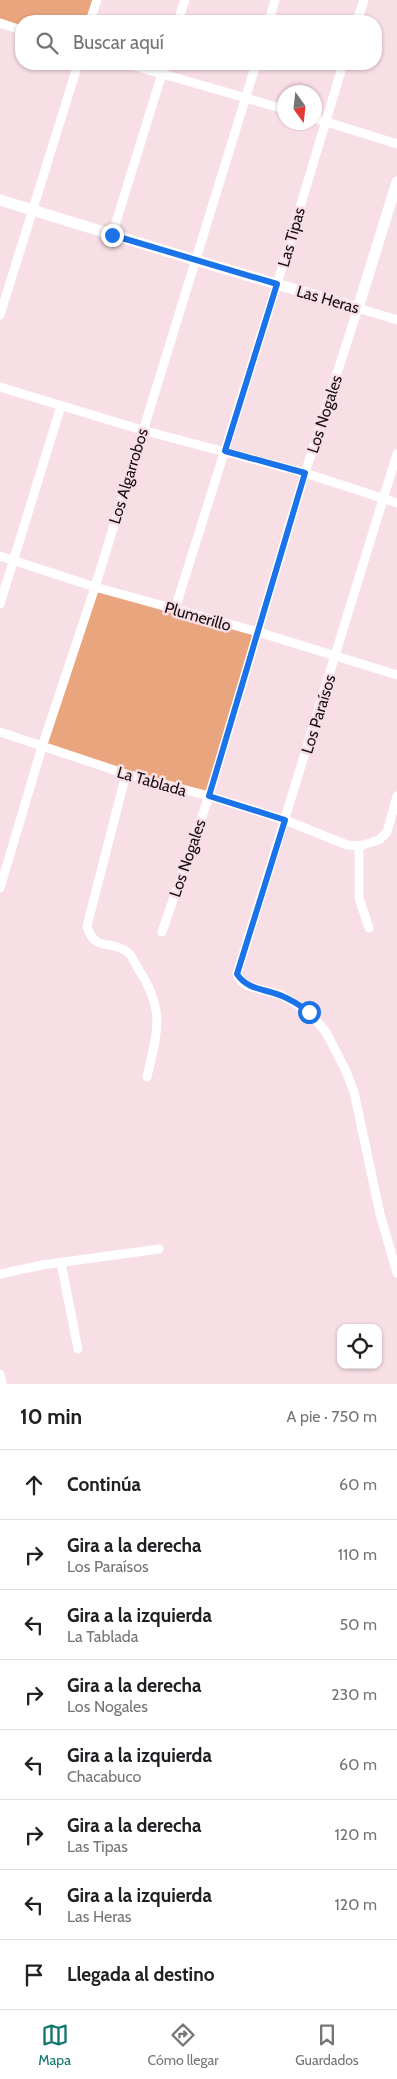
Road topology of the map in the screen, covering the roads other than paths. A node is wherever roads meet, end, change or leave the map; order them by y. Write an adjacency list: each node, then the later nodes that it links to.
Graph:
1 (97, 0): 5 (street)
2 (185, 0): 6 (street)
3 (275, 0): 7 (street)
4 (364, 0): 8 (street)
5 (92, 15)
6 (180, 15)
7 (271, 15)
8 (359, 15)
9 (0, 24): 10 (street)
10 (15, 28)
11 (76, 70): 23 (street)
12 (147, 70): 16 (street)
13 (163, 70): 16 (street)
14 (254, 70): 17 (street, Los Algarrobos)
15 (341, 70): 19 (street, Las Tipas)
16 (162, 75): 17 (street); 24 (street)
17 (246, 97): 18 (street); 25 (street, Los Algarrobos)
18 (277, 107)
19 (324, 122): 20 (street); 26 (street, Las Tipas)
20 (397, 144)
21 (397, 182): 27 (street, Los Nogales)
22 (0, 200): 23 (street, Las Heras)
23 (34, 210): 24 (street, Las Heras); 28 (street)
24 (112, 235): 25 (street, Las Heras)
25 (195, 260): 26 (street, Las Heras); 32 (street, Los Algarrobos)
26 (277, 284): 27 (street, Las Heras); 33 (street, Las Tipas)
27 (358, 308): 29 (street, Las Heras); 35 (street, Los Nogales)
28 (0, 315)
29 (397, 320)
30 (0, 387): 31 (street)
31 (61, 406): 32 (street); 39 (street)
32 (142, 430): 33 (street); 40 (street, Los Algarrobos)
33 (225, 451): 35 (street); 42 (street, Las Tipas)
34 (397, 454): 36 (street, Los Paraísos)
35 (305, 473): 36 (street); 43 (street, Los Nogales)
36 (383, 499): 37 (street); 44 (street, Los Paraísos)
37 (397, 503)
38 (0, 556): 39 (street, Plumerillo)
39 (14, 560): 40 (street, Plumerillo); 41 (street)
40 (95, 586): 42 (street, Plumerillo); 47 (street, Los Algarrobos)
41 (0, 604)
42 (175, 609): 43 (street, Plumerillo)
43 (258, 632): 44 (street, Plumerillo); 49 (street, Los Nogales)
44 (336, 655): 45 (street, Plumerillo); 51 (street, Los Paraísos)
45 (397, 674)
46 (0, 732): 47 (street, La Tablada)
47 (42, 747): 48 (street, La Tablada); 53 (street, Los Algarrobos)
48 (126, 774): 49 (street, La Tablada); 56 (street)
49 (209, 796): 51 (street, La Tablada); 55 (street, Los Nogales)
50 (396, 800): 52 (street)
51 (285, 820): 52 (street, La Tablada); 59 (street, Los Paraísos)
52 (359, 846): 54 (street)
53 (0, 888)
54 (369, 928)
55 (162, 932)
56 (147, 1077)
57 (159, 1249): 58 (street)
58 (61, 1263): 60 (street); 61 (street)
59 (397, 1273)
60 (0, 1274)
61 (78, 1349)
62 (0, 1374): 63 (street)
63 (2, 1384)

